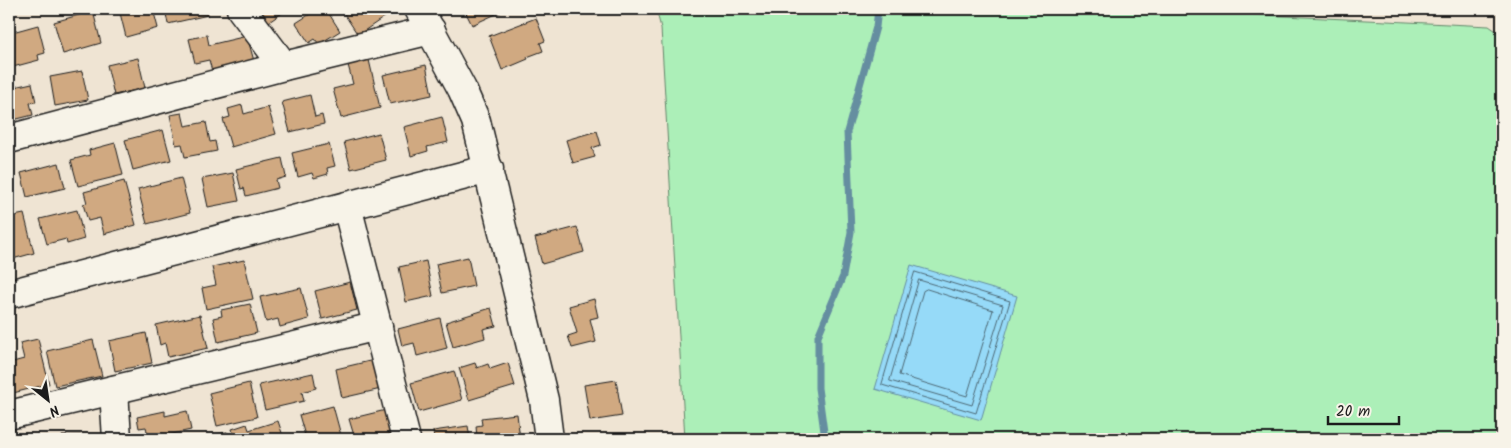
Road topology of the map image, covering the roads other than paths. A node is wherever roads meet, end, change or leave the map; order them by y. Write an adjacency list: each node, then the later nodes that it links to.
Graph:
1 (241, 9): 3 (street)
2 (425, 19): 3 (street); 5 (street)
3 (284, 66): 4 (street)
4 (9, 139)
5 (489, 169): 6 (street); 13 (street)
6 (347, 206): 7 (street); 8 (street)
7 (9, 294)
8 (378, 326): 9 (street); 12 (street)
9 (114, 390): 10 (street); 11 (street)
10 (9, 415)
11 (117, 439)
12 (406, 439)
13 (549, 439)

